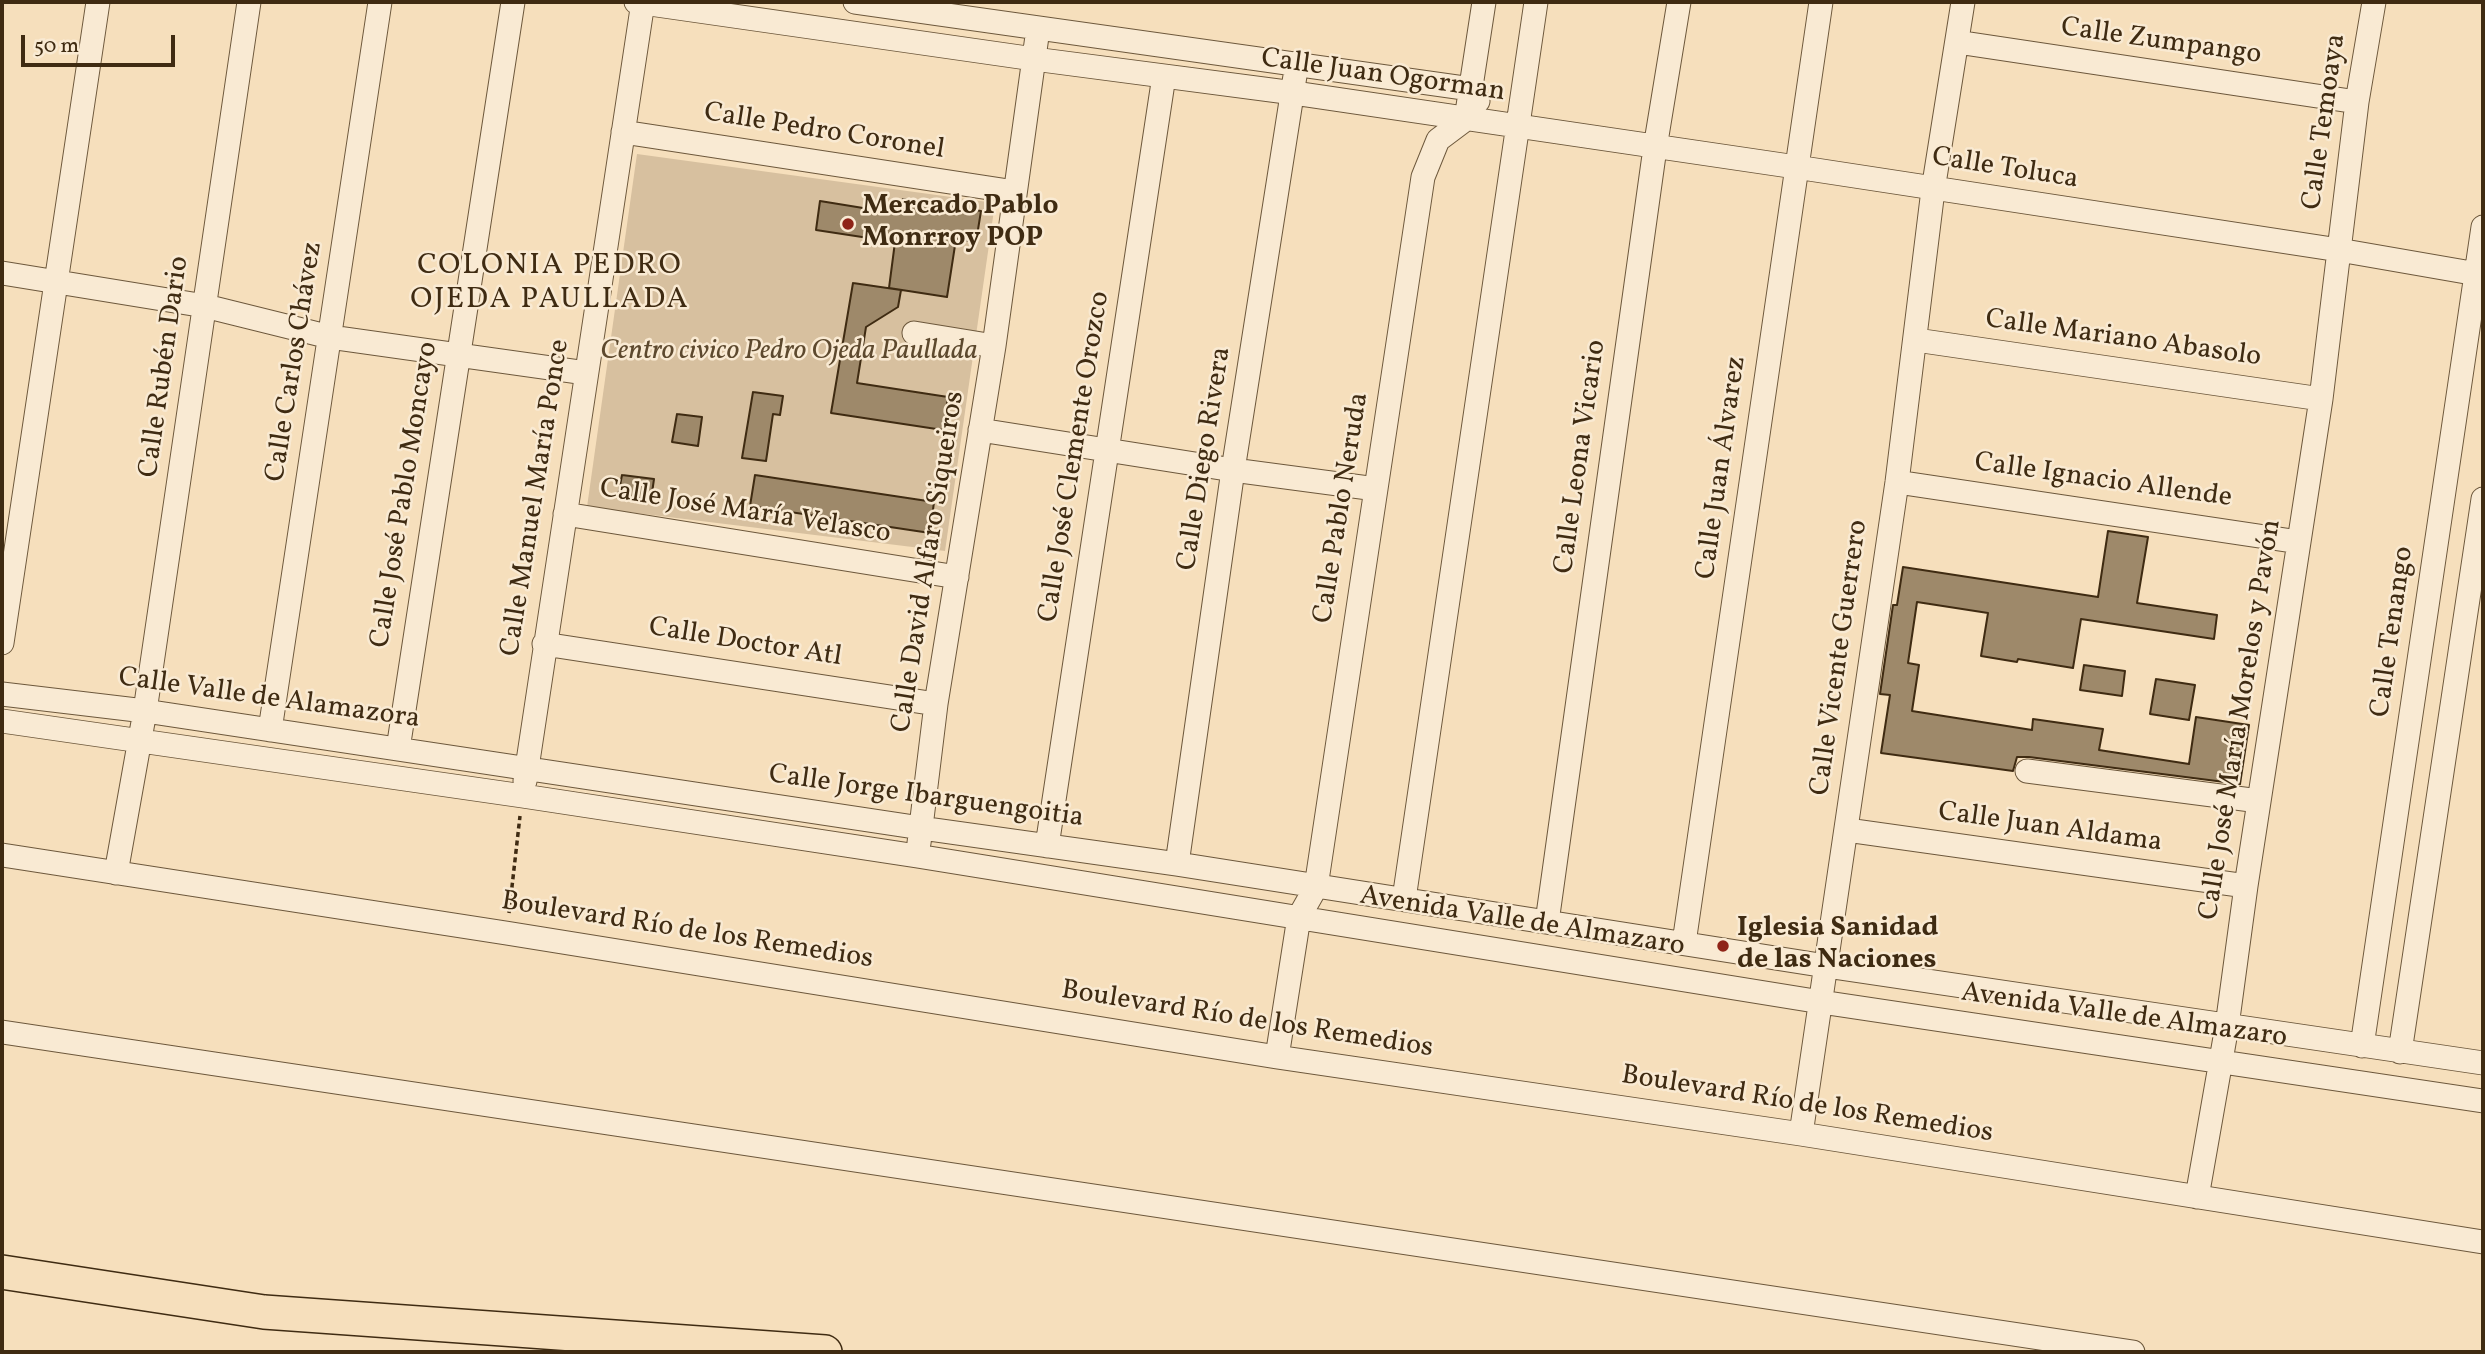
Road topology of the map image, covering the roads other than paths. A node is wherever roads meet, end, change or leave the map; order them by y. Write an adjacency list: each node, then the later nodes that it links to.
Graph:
1 (98, 2): 32 (street)
2 (249, 2): 33 (street, Calle Rubén Dario)
3 (380, 2): 35 (street, Calle Carlos Chávez)
4 (513, 2): 38 (street, Calle José Pablo Moncayo)
5 (641, 2): 15 (street, Calle Juan Ogorman); 23 (street, Calle Manuel María Ponce)
6 (855, 2): 13 (street, Calle Juan Ogorman)
7 (1484, 2): 18 (street)
8 (1536, 2): 22 (street)
9 (1679, 2): 24 (street, Calle Leona Vicario)
10 (1821, 2): 25 (street, Calle Juan Álvarez)
11 (1963, 2): 14 (street, Calle Vicente Guerrero)
12 (2374, 2): 20 (street, Calle Temoaya)
13 (1038, 29): 15 (street, Calle David Alfaro Siqueiros); 16 (street, Calle Juan Ogorman)
14 (1957, 42): 20 (street, Calle Zumpango); 26 (street, Calle Vicente Guerrero)
15 (1034, 59): 17 (street, Calle Juan Ogorman); 27 (street, Calle David Alfaro Siqueiros)
16 (1297, 63): 18 (street, Calle Juan Ogorman); 19 (street, Calle Diego Rivera)
17 (1164, 76): 19 (street, Calle Juan Ogorman); 42 (street, Calle José Clemente Orozco)
18 (1471, 89): 21 (street); 22 (street, Calle Juan Ogorman)
19 (1294, 93): 21 (street, Calle Juan Ogorman); 43 (street, Calle Diego Rivera)
20 (2357, 102): 29 (street, Calle Temoaya)
21 (1466, 119): 22 (street, Calle Juan Ogorman); 45 (street, Calle Pablo Neruda)
22 (1518, 127): 24 (street, Calle Toluca); 74 (street)
23 (623, 132): 27 (street, Calle Pedro Coronel); 39 (street, Calle Manuel María Ponce)
24 (1656, 148): 25 (street, Calle Toluca); 76 (street, Calle Leona Vicario)
25 (1796, 167): 26 (street, Calle Toluca); 77 (street, Calle Juan Álvarez)
26 (1933, 190): 29 (street, Calle Toluca); 36 (street, Calle Vicente Guerrero)
27 (1015, 192): 37 (street, Calle David Alfaro Siqueiros)
28 (2483, 227): 31 (street, Calle Tenango)
29 (2339, 250): 31 (street, Calle Toluca); 40 (street, Calle José María Morelos y Pavón)
30 (2, 273): 32 (street)
31 (2480, 274): 52 (street, Calle Tenango)
32 (55, 281): 33 (street); 50 (street)
33 (205, 306): 35 (street); 56 (street, Calle Rubén Dario)
34 (914, 333): 37 (street)
35 (330, 337): 38 (street); 58 (street, Calle Carlos Chávez)
36 (1916, 340): 40 (street, Calle Mariano Abasolo); 44 (street, Calle Vicente Guerrero)
37 (994, 346): 41 (street, Calle David Alfaro Siqueiros)
38 (457, 354): 39 (street); 60 (street, Calle José Pablo Moncayo)
39 (586, 373): 47 (street, Calle Manuel María Ponce)
40 (2321, 399): 48 (street, Calle José María Morelos y Pavón)
41 (980, 430): 42 (street); 49 (street, Calle David Alfaro Siqueiros)
42 (1107, 451): 43 (street); 67 (street, Calle José Clemente Orozco)
43 (1233, 470): 45 (street); 70 (street, Calle Diego Rivera)
44 (1897, 482): 48 (street, Calle Ignacio Allende); 66 (street, Calle Vicente Guerrero)
45 (1376, 489): 73 (street, Calle Pablo Neruda)
46 (2483, 499): 53 (street)
47 (565, 514): 49 (street, Calle José María Velasco); 51 (street, Calle Manuel María Ponce)
48 (2299, 542): 64 (street, Calle José María Morelos y Pavón)
49 (957, 577): 55 (street, Calle David Alfaro Siqueiros)
50 (2, 643)
51 (544, 643): 55 (street, Calle Doctor Atl); 61 (street, Calle Manuel María Ponce)
52 (2420, 661): 53 (street); 82 (street, Calle Tenango)
53 (2459, 667): 83 (street)
54 (2, 694): 56 (street, Calle Valle de Alamazora)
55 (936, 704): 65 (street, Calle David Alfaro Siqueiros)
56 (145, 711): 58 (street, Calle Valle de Alamazora); 59 (street, Calle Rubén Dario)
57 (2, 721): 59 (street)
58 (270, 730): 60 (street, Calle Valle de Alamazora)
59 (139, 741): 63 (street); 71 (street, Calle Rubén Dario)
60 (398, 749): 61 (street, Calle Valle de Alamazora)
61 (526, 768): 63 (street, Calle Manuel María Ponce); 65 (street, Calle Jorge Ibarguengoitia)
62 (2027, 771): 64 (street)
63 (523, 796): 69 (street, Calle Jorge Ibarguengoitia)
64 (2259, 801): 72 (street, Calle José María Morelos y Pavón)
65 (921, 828): 67 (street, Calle Jorge Ibarguengoitia); 69 (street, Calle David Alfaro Siqueiros)
66 (1847, 830): 72 (street, Calle Juan Aldama); 78 (street, Calle Vicente Guerrero)
67 (1047, 846): 70 (street, Calle Jorge Ibarguengoitia)
68 (2, 855): 71 (street, Boulevard Río de los Remedios)
69 (917, 856): 75 (street, Calle Jorge Ibarguengoitia)
70 (1177, 864): 73 (street, Calle Jorge Ibarguengoitia)
71 (116, 873): 84 (street, Boulevard Río de los Remedios)
72 (2246, 886): 80 (street, Calle José María Morelos y Pavón)
73 (1316, 887): 74 (street, Avenida Valle de Almazaro); 75 (street, Calle Pablo Neruda)
74 (1404, 899): 76 (street, Avenida Valle de Almazaro)
75 (1299, 917): 79 (street, Avenida Valle de Almazaro); 84 (street)
76 (1547, 922): 77 (street, Avenida Valle de Almazaro)
77 (1684, 943): 78 (street, Avenida Valle de Almazaro)
78 (1826, 966): 79 (street, Calle Vicente Guerrero); 80 (street, Avenida Valle de Almazaro)
79 (1821, 1002): 85 (street, Avenida Valle de Almazaro); 88 (street, Calle Vicente Guerrero)
80 (2227, 1026): 82 (street, Avenida Valle de Almazaro); 85 (street, Calle José María Morelos y Pavón)
81 (2, 1032): 93 (street)
82 (2362, 1046): 83 (street, Avenida Valle de Almazaro)
83 (2400, 1052): 86 (street, Avenida Valle de Almazaro)
84 (1277, 1057): 88 (street, Boulevard Río de los Remedios)
85 (2222, 1061): 87 (street, Avenida Valle de Almazaro); 89 (street, Calle José María Morelos y Pavón)
86 (2483, 1063)
87 (2483, 1101)
88 (1801, 1134): 89 (street, Boulevard Río de los Remedios)
89 (2197, 1197): 90 (street, Boulevard Río de los Remedios)
90 (2483, 1242)
91 (2, 1272): 92 (highway)
92 (825, 1352)
93 (2133, 1352)

